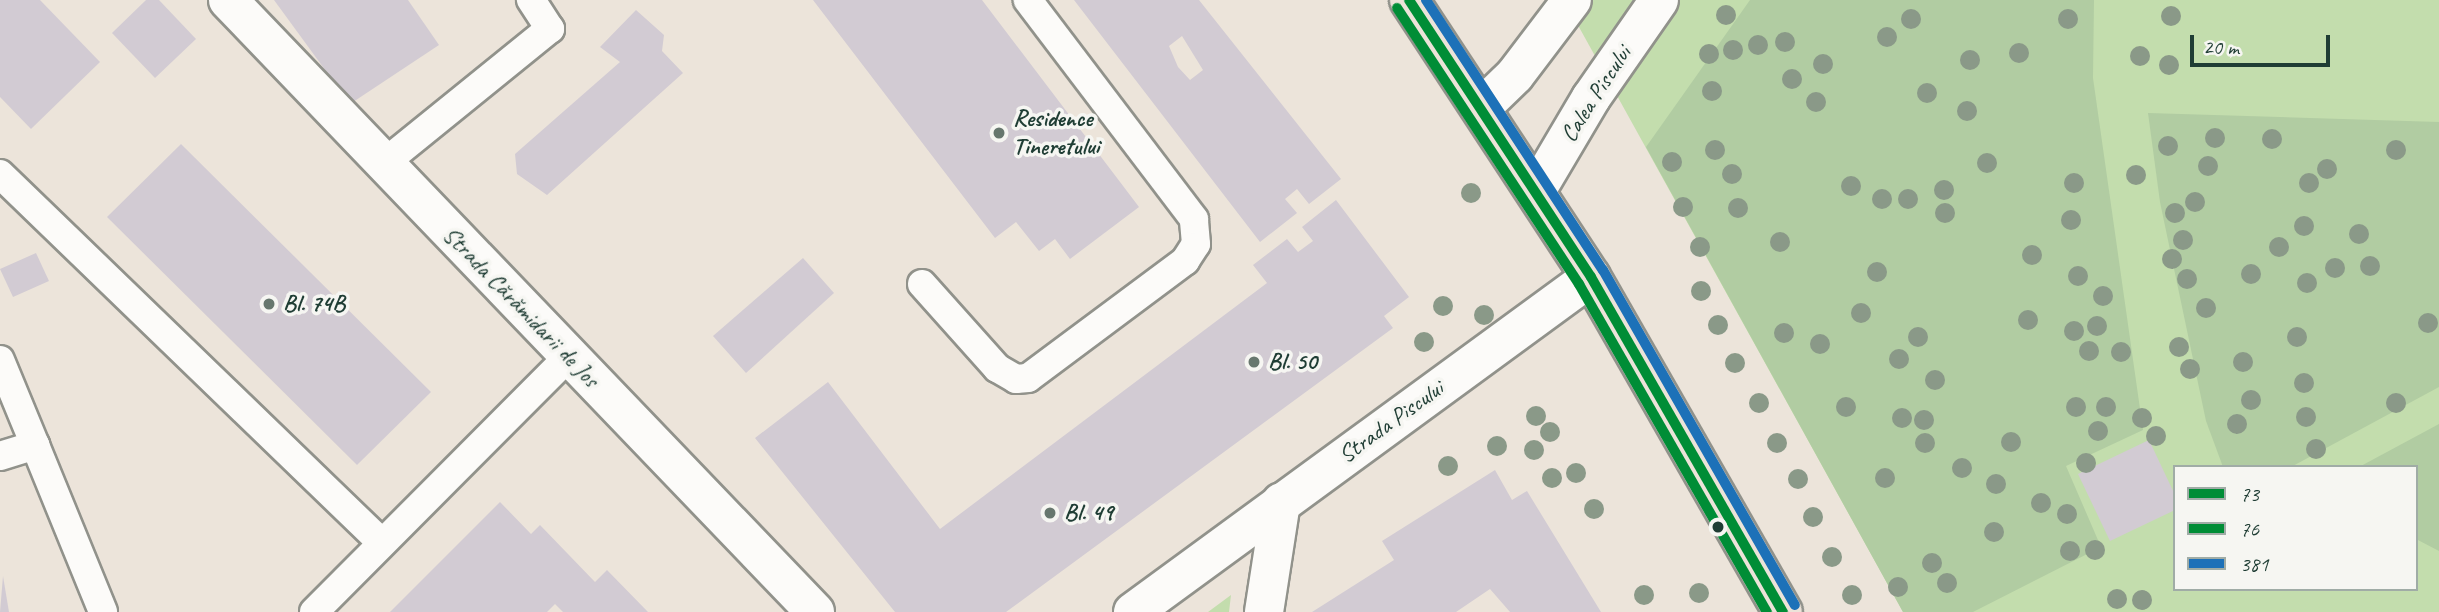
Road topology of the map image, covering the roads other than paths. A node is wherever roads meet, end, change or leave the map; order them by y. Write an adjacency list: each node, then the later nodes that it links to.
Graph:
1 (228, 0): 8 (street, Strada Cărămidarii de Jos)
2 (531, 0): 8 (lane)
3 (1028, 0): 12 (lane)
4 (1409, 0): 7 (main road)
5 (1572, 0): 7 (street)
6 (1659, 0): 10 (street, Calea Piscului)
7 (1481, 108): 10 (main road)
8 (383, 164): 13 (street, Strada Cărămidarii de Jos)
9 (0, 174): 18 (lane)
10 (1536, 191): 11 (main road)
11 (1591, 277): 17 (street, Strada Piscului); 24 (main road)
12 (922, 284)
13 (568, 357): 18 (lane); 21 (street, Strada Cărămidarii de Jos)
14 (0, 360): 15 (lane)
15 (35, 445): 16 (lane); 19 (lane)
16 (0, 456)
17 (1281, 502): 22 (street); 23 (street)
18 (382, 544): 20 (lane)
19 (103, 612)
20 (314, 612)
21 (816, 612)
22 (1133, 612)
23 (1264, 612)
24 (1783, 612)

